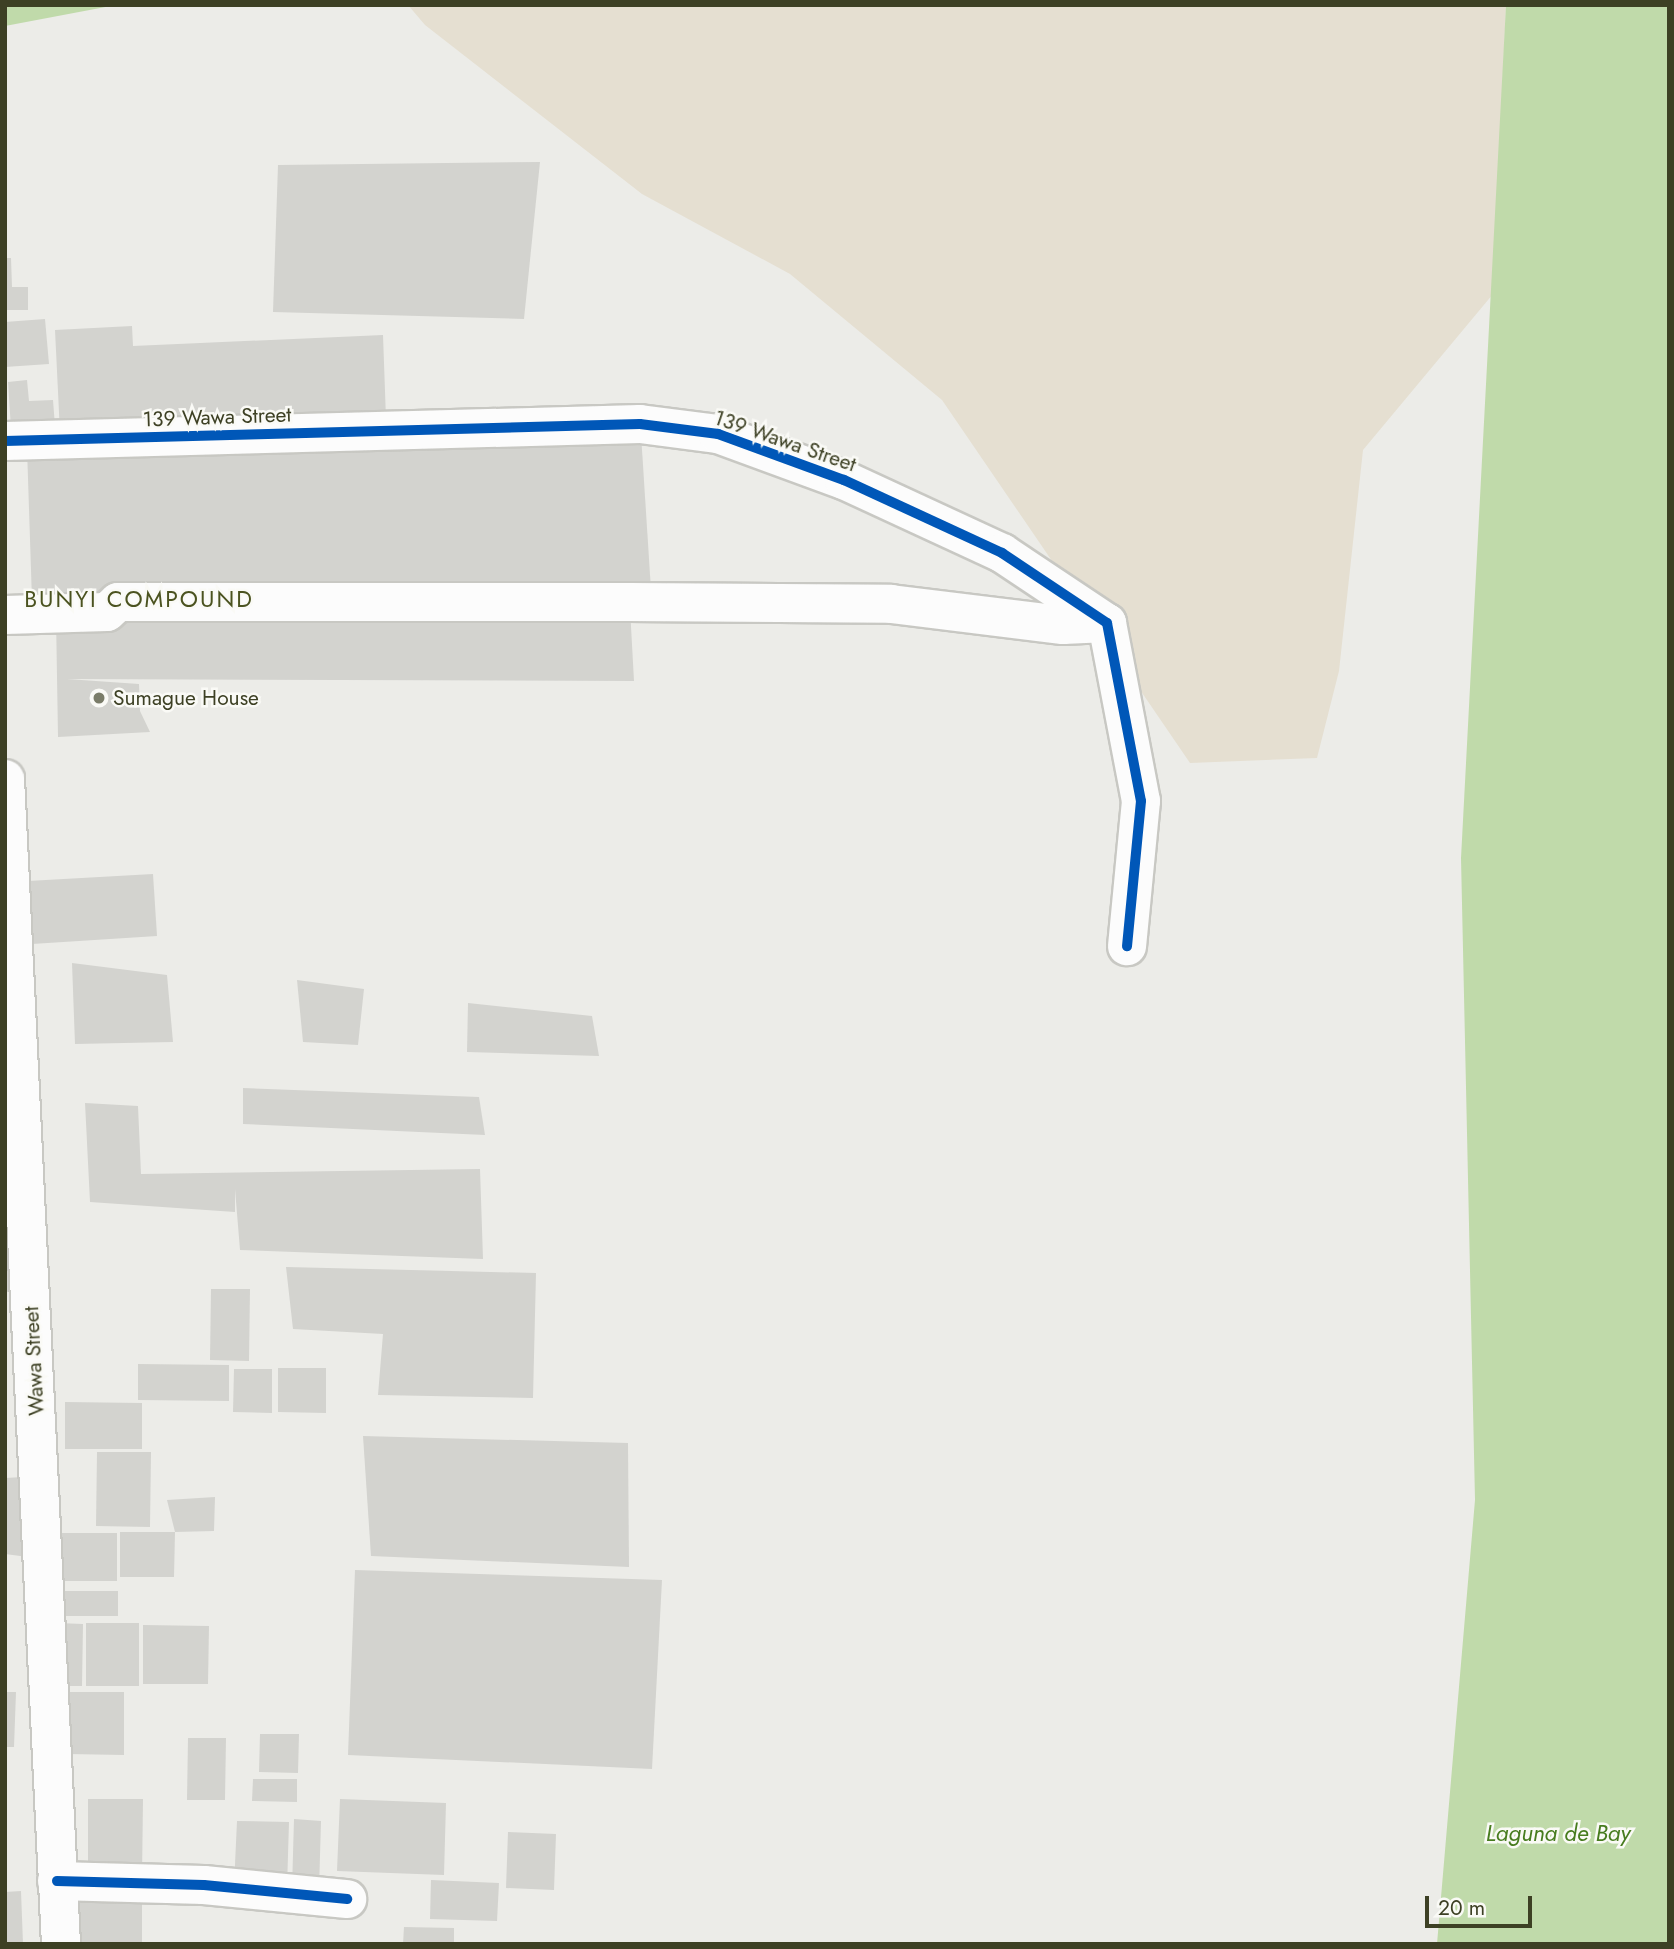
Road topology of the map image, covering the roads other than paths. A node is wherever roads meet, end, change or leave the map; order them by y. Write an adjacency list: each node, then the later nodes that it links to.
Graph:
1 (5, 441): 3 (street, 139 Wawa Street)
2 (5, 615): 3 (street)
3 (1107, 622): 5 (street)
4 (5, 779): 6 (street, Wawa Street)
5 (1127, 946)
6 (57, 1881): 7 (street); 8 (street, Wawa Street)
7 (347, 1899)
8 (61, 1944)

